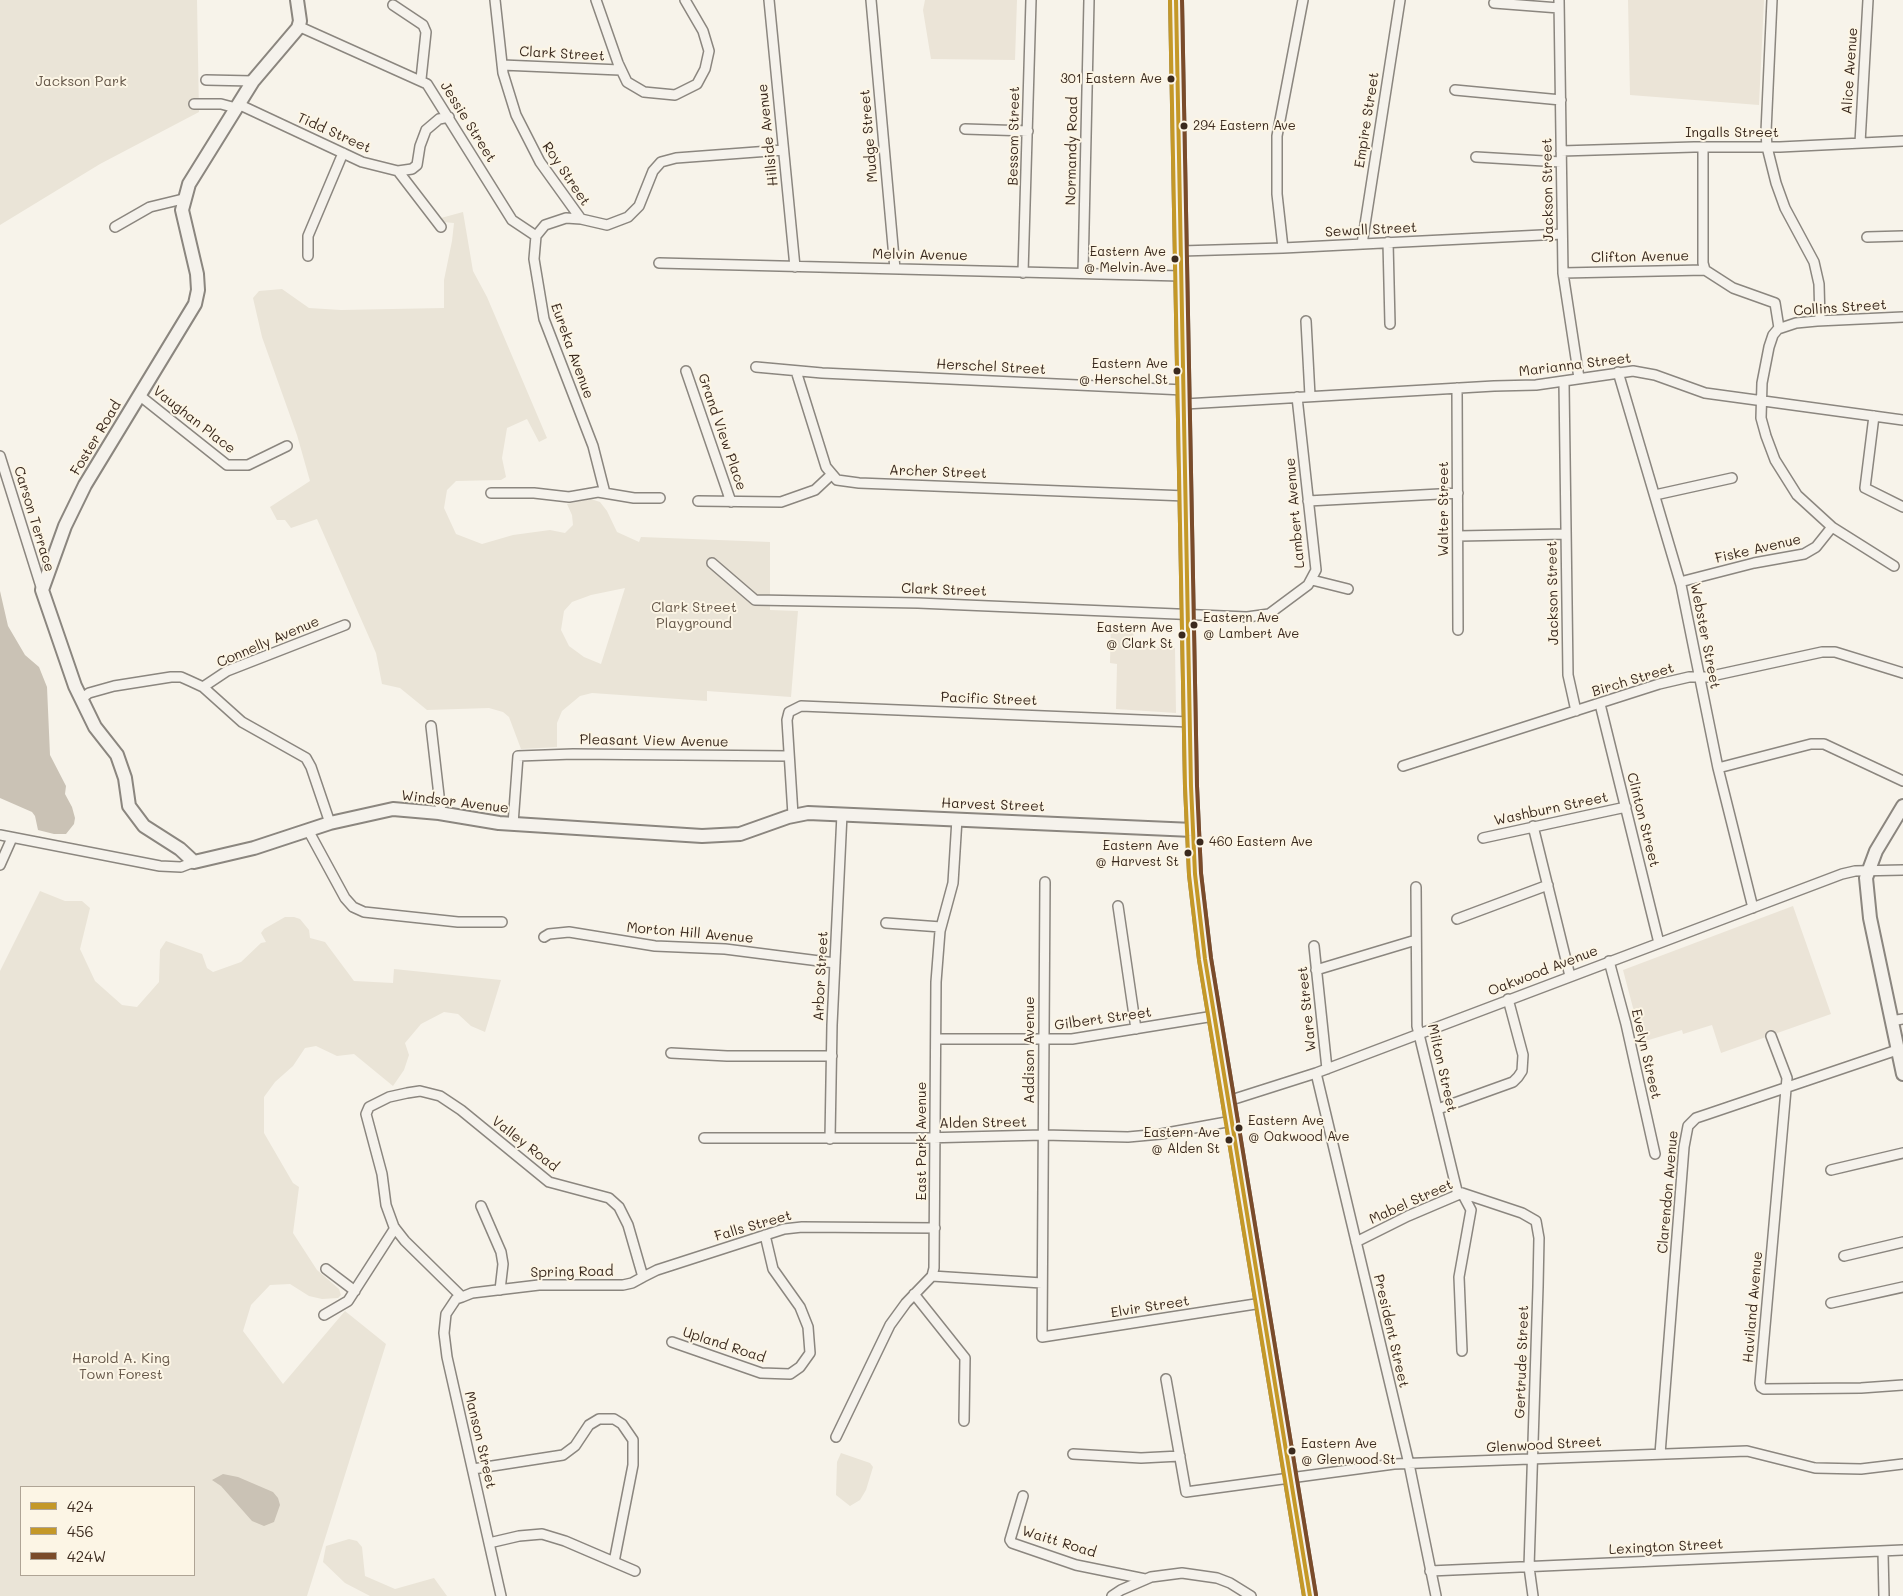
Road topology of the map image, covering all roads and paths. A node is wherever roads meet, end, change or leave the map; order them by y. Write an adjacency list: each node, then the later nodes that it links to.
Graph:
1 (297, 0): 17 (street)
2 (495, 0): 18 (street, Roy Street)
3 (596, 0): 19 (street)
4 (685, 0): 19 (street)
5 (769, 0): 34 (street, Hillside Avenue)
6 (870, 0): 55 (street, Mudge Street)
7 (1031, 0): 29 (street, Bessom Street)
8 (1090, 0): 57 (street, Normandy Road)
9 (1176, 0): 51 (street)
10 (1303, 0): 50 (street)
11 (1400, 0): 49 (street, Empire Street)
12 (1772, 0): 33 (street)
13 (1868, 0): 31 (street, Alice Avenue)
14 (1494, 3): 15 (street)
15 (1559, 4): 24 (street, Jackson Street)
16 (393, 5): 21 (street)
17 (298, 26): 21 (street, Jessie Street); 22 (street, Foster Road)
18 (502, 65): 19 (street, Clark Street); 41 (street, Roy Street)
19 (620, 70)
20 (206, 80): 22 (street)
21 (421, 80): 27 (street, Jessie Street)
22 (253, 81): 26 (street, Foster Road)
23 (1456, 90): 24 (street)
24 (1561, 100): 35 (street, Jackson Street)
25 (194, 104): 26 (street, Tidd Street)
26 (237, 106): 36 (street, Tidd Street); 40 (street, Foster Road)
27 (449, 116): 39 (street); 45 (street, Jessie Street)
28 (965, 129): 29 (street)
29 (1028, 131): 58 (street, Bessom Street)
30 (1903, 141): 31 (street, Ingalls Street)
31 (1860, 143): 33 (street, Ingalls Street)
32 (1703, 147): 33 (street, Ingalls Street); 35 (street, Ingalls Street); 56 (street)
33 (1767, 147): 63 (street)
34 (783, 150): 41 (street, Roy Street); 54 (street, Hillside Avenue)
35 (1561, 151): 38 (street, Jackson Street)
36 (343, 153): 39 (street, Tidd Street); 52 (street)
37 (1476, 157): 38 (street)
38 (1562, 162): 44 (street, Jackson Street)
39 (398, 171): 43 (street)
40 (183, 199): 42 (street); 74 (street, Foster Road)
41 (580, 219): 45 (street)
42 (115, 227)
43 (441, 227)
44 (1562, 234): 48 (street, Sewall Street); 59 (street, Jackson Street)
45 (536, 236): 86 (street, Eureka Avenue)
46 (1903, 236): 47 (street)
47 (1867, 237)
48 (1388, 242): 49 (street, Sewall Street); 64 (street)
49 (1362, 244): 50 (street, Sewall Street)
50 (1283, 248): 51 (street, Sewall Street)
51 (1181, 251): 60 (street)
52 (308, 256)
53 (659, 263): 54 (street, Melvin Avenue)
54 (796, 267): 55 (street, Melvin Avenue)
55 (895, 269): 58 (street, Melvin Avenue)
56 (1705, 270): 59 (street, Clifton Avenue); 65 (street, Clifton Avenue)
57 (1083, 272): 58 (street, Melvin Avenue); 60 (street, Melvin Avenue)
58 (1023, 273)
59 (1563, 273): 70 (street, Jackson Street)
60 (1182, 276): 73 (street)
61 (1903, 317): 63 (street, Collins Street)
62 (1306, 321): 75 (street)
63 (1820, 321): 65 (street, Collins Street)
64 (1390, 324)
65 (1779, 328): 77 (street)
66 (756, 367): 68 (street, Herschel Street)
67 (686, 371): 93 (street, Grand View Place)
68 (796, 371): 73 (street, Herschel Street); 83 (street)
69 (1618, 372): 70 (street, Marianna Street); 77 (street, Marianna Street); 88 (street, Webster Street)
70 (1578, 378): 71 (street, Marianna Street)
71 (1564, 383): 72 (street, Marianna Street); 96 (street, Jackson Street)
72 (1457, 388): 75 (street, Marianna Street); 87 (street, Walter Street)
73 (1184, 390): 78 (street)
74 (139, 396): 81 (street, Vaughan Place); 103 (street, Foster Road)
75 (1310, 396): 76 (street, Marianna Street)
76 (1298, 397): 78 (street, Marianna Street); 92 (street, Lambert Avenue)
77 (1760, 401): 79 (street, Marianna Street); 95 (street)
78 (1184, 404): 89 (street)
79 (1874, 416): 80 (street, Marianna Street); 94 (street)
80 (1903, 420)
81 (287, 446)
82 (0, 456): 103 (street, Carson Terrace)
83 (831, 475): 89 (street, Archer Street); 93 (street)
84 (1732, 478): 88 (street)
85 (491, 493): 86 (street)
86 (605, 493): 90 (street)
87 (1458, 493): 92 (street); 97 (street, Walter Street)
88 (1654, 495): 101 (street, Webster Street)
89 (1186, 496): 104 (street)
90 (660, 498)
91 (698, 501): 93 (street)
92 (1308, 501): 100 (street, Lambert Avenue)
93 (731, 502)
94 (1903, 506)
95 (1832, 527): 99 (street); 101 (street, Fiske Avenue)
96 (1566, 534): 97 (street); 112 (street, Jackson Street)
97 (1458, 536): 106 (street, Walter Street)
98 (712, 563): 104 (street, Clark Street)
99 (1894, 566)
100 (1312, 580): 102 (street); 104 (street, Lambert Avenue)
101 (1680, 582): 108 (street, Webster Street)
102 (1348, 589)
103 (42, 590): 110 (street)
104 (1188, 614): 113 (street)
105 (345, 625): 109 (street, Connelly Avenue)
106 (1458, 630)
107 (1903, 673): 108 (street, Birch Street)
108 (1698, 677): 111 (street, Birch Street); 117 (street, Webster Street)
109 (204, 687): 110 (street); 125 (street)
110 (81, 699): 133 (street)
111 (1600, 704): 112 (street, Birch Street); 120 (street, Clinton Street)
112 (1576, 712): 116 (street, Birch Street)
113 (1190, 722): 115 (street, Pacific Street); 129 (street)
114 (431, 726): 121 (street)
115 (789, 756): 123 (street); 126 (street, Pleasant View Avenue)
116 (1403, 766)
117 (1718, 768): 118 (street); 141 (street, Webster Street)
118 (1903, 781)
119 (1903, 806): 135 (street)
120 (1626, 807): 127 (street, Washburn Street); 148 (street, Clinton Street)
121 (441, 814): 125 (street, Windsor Avenue); 126 (street, Windsor Avenue)
122 (842, 814): 123 (street, Harvest Street); 124 (street, Harvest Street); 151 (street, Arbor Street)
123 (793, 815): 126 (street, Windsor Avenue)
124 (957, 819): 129 (street, Harvest Street); 145 (street, East Park Avenue)
125 (330, 823): 128 (street, Windsor Avenue)
126 (513, 824)
127 (1533, 826): 132 (street, Washburn Street); 138 (street)
128 (308, 830): 133 (street, Windsor Avenue); 143 (street)
129 (1193, 830): 155 (street)
130 (0, 835): 131 (street, Windsor Avenue)
131 (12, 838): 133 (street, Windsor Avenue); 134 (street)
132 (1483, 838)
133 (194, 862)
134 (0, 865)
135 (1868, 870): 136 (street, Oakwood Avenue); 141 (street, Oakwood Avenue); 156 (street)
136 (1903, 870)
137 (1045, 882): 161 (street, Addison Avenue)
138 (1548, 885): 142 (street); 153 (street)
139 (1416, 887): 147 (street, Milton Street)
140 (1118, 906): 157 (street)
141 (1753, 908): 148 (street, Oakwood Avenue)
142 (1457, 919)
143 (502, 922)
144 (886, 923): 145 (street)
145 (941, 927): 160 (street, East Park Avenue)
146 (544, 938): 151 (street, Morton Hill Avenue)
147 (1416, 940): 152 (street); 158 (street, Milton Street)
148 (1659, 943): 150 (street, Oakwood Avenue)
149 (1314, 946): 152 (street, Ware Street)
150 (1609, 961): 153 (street, Oakwood Avenue); 177 (street, Evelyn Street)
151 (835, 963): 164 (street, Arbor Street)
152 (1316, 970): 165 (street, Ware Street)
153 (1570, 976): 154 (street, Oakwood Avenue)
154 (1508, 999): 158 (street, Oakwood Avenue); 170 (street)
155 (1214, 1016): 157 (street, Gilbert Street); 169 (street)
156 (1897, 1020): 162 (street)
157 (1136, 1029): 161 (street, Gilbert Street)
158 (1419, 1033): 165 (street, Oakwood Avenue); 170 (street, Milton Street)
159 (1771, 1036): 168 (street)
160 (936, 1039): 161 (street, Gilbert Street); 174 (street, East Park Avenue)
161 (1043, 1040): 172 (street, Addison Avenue)
162 (1897, 1050): 167 (street); 168 (street, Clarendon Avenue)
163 (671, 1053): 164 (street)
164 (832, 1056): 175 (street, Arbor Street)
165 (1327, 1068): 166 (street, Oakwood Avenue)
166 (1316, 1073): 169 (street, Oakwood Avenue); 185 (street, President Street)
167 (1903, 1074)
168 (1785, 1087): 204 (street, Haviland Avenue); 208 (street, Clarendon Avenue)
169 (1228, 1101): 171 (street)
170 (1438, 1109): 179 (street, Milton Street)
171 (1232, 1121): 172 (street, Alden Street); 197 (street)
172 (1044, 1136): 174 (street, Alden Street); 191 (street, Addison Avenue)
173 (704, 1138): 175 (street, Alden Street)
174 (936, 1138): 175 (street, Alden Street); 183 (street, East Park Avenue)
175 (830, 1139)
176 (1903, 1153): 178 (street)
177 (1655, 1154)
178 (1830, 1170)
179 (1460, 1194): 181 (street, Mabel Street); 185 (street, Mabel Street); 202 (street, Milton Street)
180 (481, 1206): 193 (street)
181 (1534, 1220): 210 (street, Gertrude Street)
182 (395, 1228): 190 (street, Valley Road); 194 (street); 196 (street)
183 (935, 1228): 184 (street, Falls Street); 189 (street, East Park Avenue)
184 (765, 1235): 190 (street, Falls Street); 201 (street, Upland Road)
185 (1356, 1242): 211 (street, President Street)
186 (1903, 1242): 187 (street)
187 (1844, 1256)
188 (326, 1269): 194 (street)
189 (932, 1276): 191 (street); 195 (street)
190 (643, 1277): 193 (street, Spring Road)
191 (1042, 1283): 200 (street, Addison Avenue)
192 (1903, 1287): 198 (street)
193 (500, 1290): 196 (street, Spring Road)
194 (355, 1291): 199 (street)
195 (914, 1294): 205 (street); 206 (street)
196 (462, 1296): 213 (street, Manson Street)
197 (1262, 1303): 200 (street, Elvir Street); 214 (street)
198 (1831, 1303)
199 (324, 1316)
200 (1042, 1337)
201 (672, 1342)
202 (1462, 1350)
203 (1166, 1379): 209 (street)
204 (1903, 1385)
205 (964, 1421)
206 (836, 1437)
207 (1074, 1454): 209 (street)
208 (1660, 1454): 210 (street, Glenwood Street); 212 (street, Glenwood Street)
209 (1180, 1456): 214 (street, Glenwood Street)
210 (1532, 1459): 211 (street, Glenwood Street); 220 (street, Gertrude Street)
211 (1409, 1464): 214 (street, Glenwood Street); 222 (street, President Street)
212 (1903, 1464)
213 (473, 1469): 216 (street, Manson Street); 219 (street)
214 (1291, 1477): 227 (street)
215 (1024, 1496): 223 (street, Waitt Road)
216 (489, 1543): 219 (street); 224 (street, Manson Street)
217 (1903, 1550): 218 (street, Lexington Street)
218 (1883, 1552): 220 (street, Lexington Street); 230 (street)
219 (614, 1562): 221 (street)
220 (1529, 1567): 222 (street, Lexington Street); 229 (street, Gertrude Street)
221 (635, 1571)
222 (1430, 1571): 228 (street, President Street)
223 (1145, 1580): 225 (street); 226 (street)
224 (501, 1596)
225 (1112, 1596)
226 (1250, 1596)
227 (1310, 1596)
228 (1436, 1596)
229 (1533, 1596)
230 (1884, 1596)

